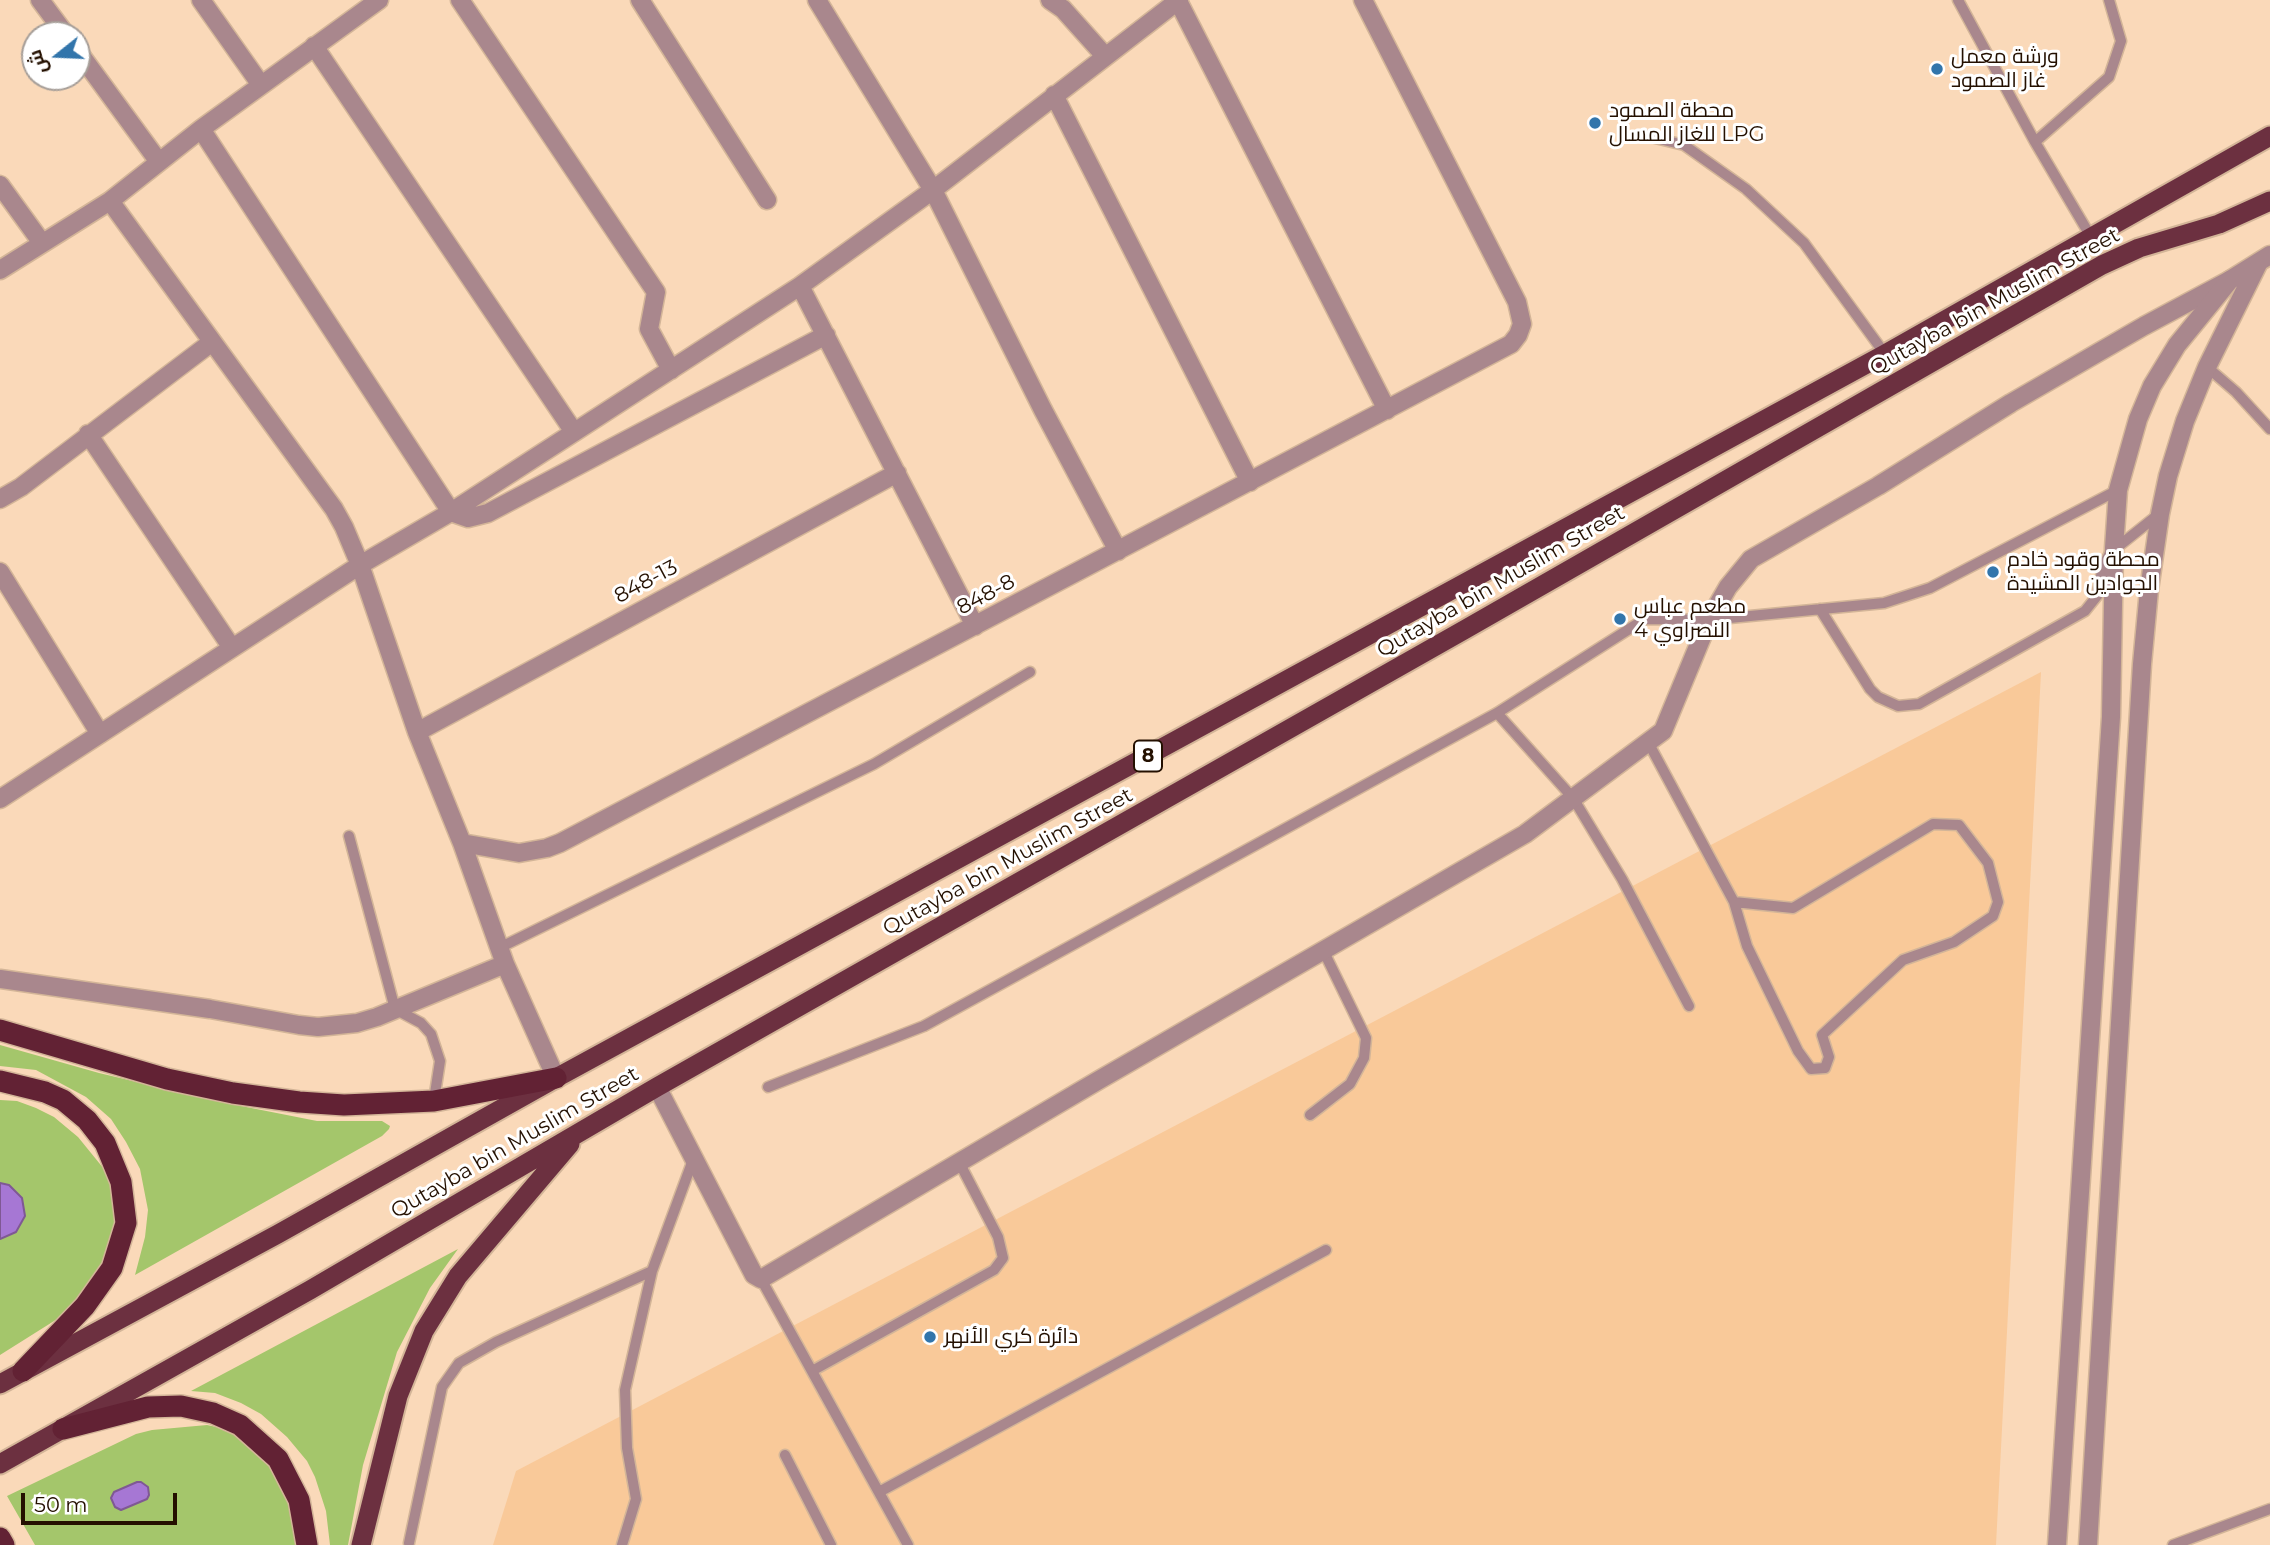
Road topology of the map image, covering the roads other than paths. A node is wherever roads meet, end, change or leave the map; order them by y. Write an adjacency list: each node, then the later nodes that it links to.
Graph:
1 (40, 0): 12 (street)
2 (201, 0): 16 (street)
3 (460, 0): 38 (street)
4 (640, 0): 25 (street)
5 (817, 0): 24 (street)
6 (1050, 0): 14 (street)
7 (1179, 0): 14 (street); 39 (street)
8 (1363, 0): 39 (street, 848-8)
9 (1958, 0): 21 (lane)
10 (2109, 0): 21 (lane)
11 (372, 2): 13 (street)
12 (56, 21)
13 (314, 46): 16 (street); 42 (street)
14 (1105, 56): 17 (street)
15 (91, 69): 22 (street)
16 (261, 85): 18 (street)
17 (1054, 94): 24 (street); 45 (street)
18 (201, 129): 22 (street); 48 (street)
19 (1647, 136): 36 (lane)
20 (2270, 136): 28 (highway, Qutayba bin Muslim Street / 8)
21 (2035, 142): 28 (lane)
22 (159, 162): 26 (street)
23 (0, 185): 29 (street)
24 (933, 190): 33 (street); 51 (street)
25 (767, 200)
26 (110, 201): 29 (street); 35 (street)
27 (2270, 201): 76 (highway, Qutayba bin Muslim Street / 8)
28 (2091, 237): 36 (highway, Qutayba bin Muslim Street / 8)
29 (42, 243): 31 (street)
30 (2265, 259): 32 (street); 37 (street)
31 (0, 270)
32 (2230, 280): 46 (street); 55 (street)
33 (800, 286): 34 (street); 38 (street)
34 (826, 335): 44 (street); 48 (street)
35 (212, 342): 43 (street); 52 (street)
36 (1885, 354): 74 (highway, Qutayba bin Muslim Street / 8)
37 (2207, 367): 40 (lane); 49 (street)
38 (671, 370): 42 (street)
39 (1387, 410): 45 (street, 848-8)
40 (2266, 417): 41 (lane)
41 (2270, 429)
42 (574, 432): 48 (street)
43 (88, 434): 47 (street); 57 (street)
44 (897, 473): 56 (street); 60 (street, 848-13)
45 (1250, 482): 51 (street, 848-8)
46 (2118, 490): 50 (street); 54 (lane)
47 (0, 499)
48 (451, 512): 52 (street)
49 (2160, 514): 50 (lane); 103 (street)
50 (2114, 548): 54 (lane); 102 (street)
51 (1118, 551): 56 (street, 848-8)
52 (360, 565): 57 (street); 60 (street)
53 (0, 572): 61 (street)
54 (1820, 609): 55 (lane)
55 (1709, 620): 59 (lane); 62 (street)
56 (975, 626): 66 (street, 848-8)
57 (232, 648): 61 (street)
58 (1030, 673): 69 (lane)
59 (1497, 713): 63 (lane); 77 (lane)
60 (417, 732): 66 (street)
61 (100, 734): 64 (street)
62 (1648, 741): 63 (street); 67 (lane)
63 (1573, 797): 68 (street); 71 (lane)
64 (0, 799)
65 (349, 836): 72 (lane)
66 (462, 843): 69 (street)
67 (1734, 902): 67 (lane)
68 (1323, 950): 79 (lane); 82 (street)
69 (502, 956): 72 (street); 74 (street)
70 (0, 979): 72 (street)
71 (1689, 1006)
72 (395, 1009): 78 (lane)
73 (0, 1030): 78 (highway)
74 (556, 1078): 78 (highway); 86 (highway, Qutayba bin Muslim Street / 8)
75 (0, 1081): 86 (highway)
76 (657, 1087): 80 (highway, Qutayba bin Muslim Street / 8); 81 (street)
77 (768, 1087)
78 (434, 1101)
79 (1310, 1115)
80 (586, 1128): 89 (highway, Qutayba bin Muslim Street / 8); 98 (highway)
81 (694, 1158): 84 (lane); 85 (street)
82 (959, 1162): 85 (street); 87 (lane)
83 (1326, 1250): 92 (lane)
84 (652, 1271): 95 (lane); 99 (lane)
85 (761, 1279): 87 (lane)
86 (23, 1371): 88 (highway, Qutayba bin Muslim Street / 8)
87 (812, 1371): 92 (lane)
88 (0, 1384)
89 (63, 1429): 91 (highway, Qutayba bin Muslim Street / 8); 97 (highway)
90 (785, 1455): 100 (lane)
91 (0, 1464)
92 (879, 1492): 101 (lane)
93 (2270, 1508): 104 (lane)
94 (0, 1538): 96 (highway)
95 (409, 1543)
96 (4, 1545)
97 (307, 1545)
98 (361, 1545)
99 (622, 1545)
100 (831, 1545)
101 (908, 1545)
102 (2057, 1545)
103 (2088, 1545)
104 (2173, 1545)

